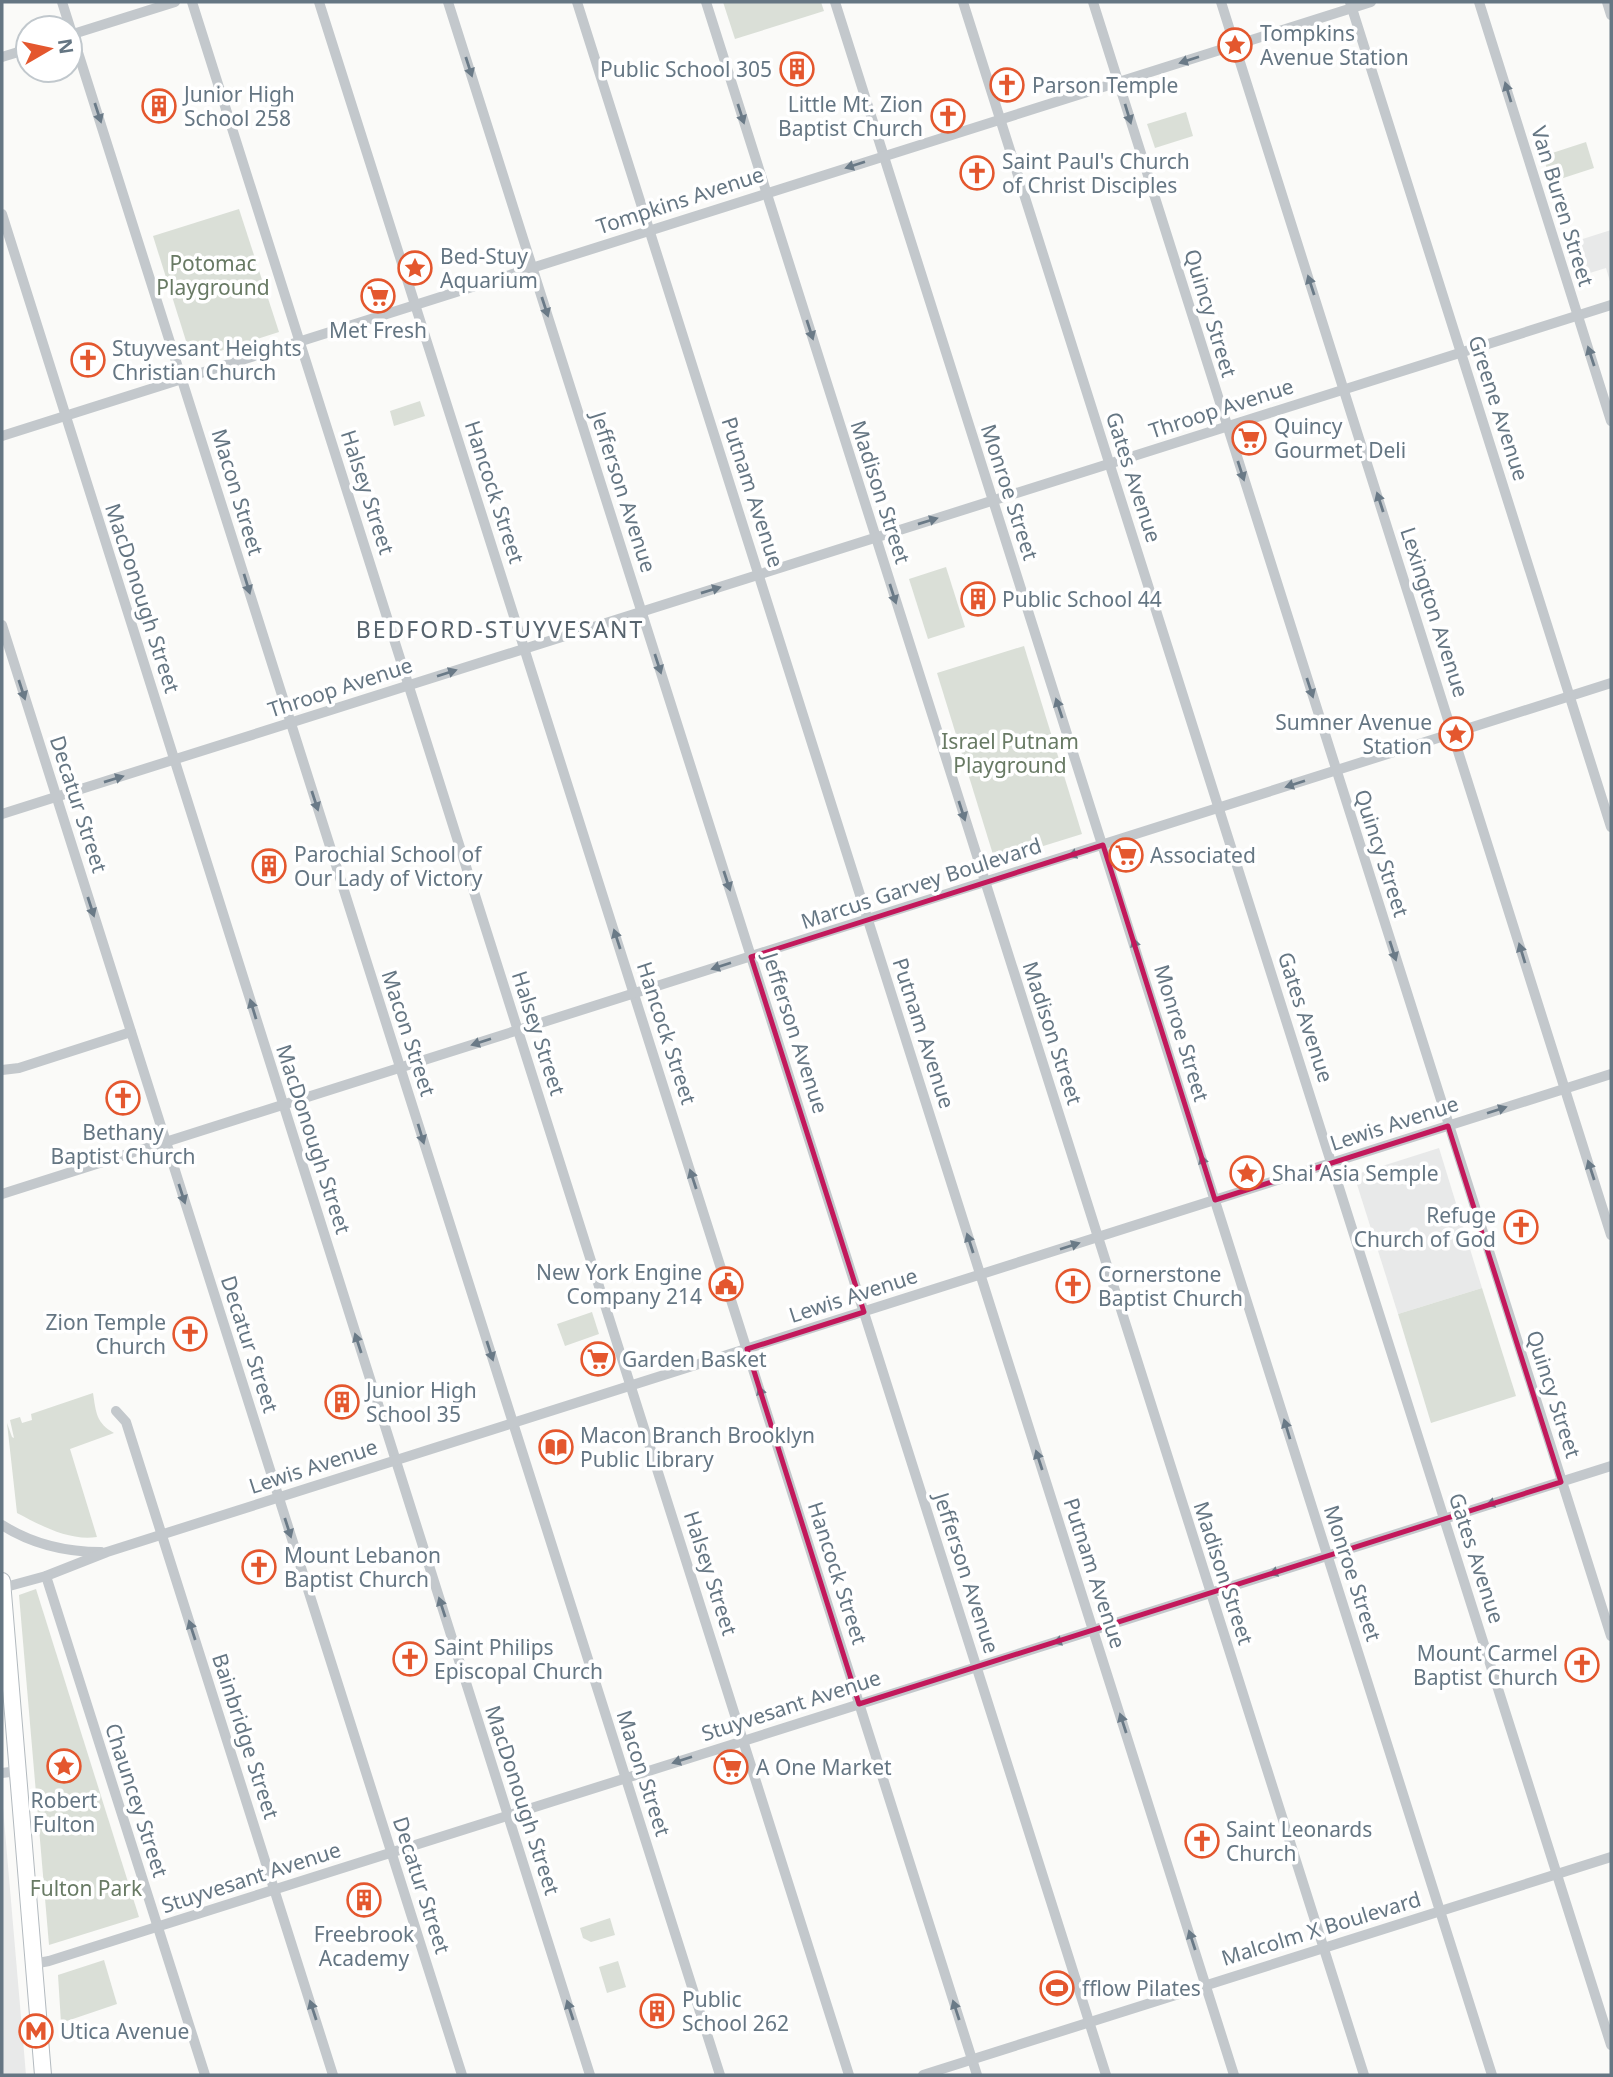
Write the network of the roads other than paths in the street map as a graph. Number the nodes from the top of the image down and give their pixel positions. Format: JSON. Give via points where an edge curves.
{"nodes":[{"id":1,"x":174,"y":2,"type":"edge"},
{"id":2,"x":192,"y":2,"type":"edge"},
{"id":3,"x":319,"y":2,"type":"edge"},
{"id":4,"x":448,"y":2,"type":"edge"},
{"id":5,"x":577,"y":2,"type":"edge"},
{"id":6,"x":706,"y":2,"type":"edge"},
{"id":7,"x":835,"y":2,"type":"edge"},
{"id":8,"x":963,"y":2,"type":"edge"},
{"id":9,"x":1093,"y":2,"type":"edge"},
{"id":10,"x":1221,"y":2,"type":"edge"},
{"id":11,"x":1371,"y":2,"type":"edge"},
{"id":12,"x":1479,"y":2,"type":"edge"},
{"id":13,"x":1607,"y":2,"type":"edge"},
{"id":14,"x":1351,"y":5,"type":"edge"},
{"id":15,"x":1611,"y":15,"type":"edge"},
{"id":16,"x":84,"y":31,"type":"edge"},
{"id":17,"x":1235,"y":45,"type":"junction"},
{"id":18,"x":84,"y":75,"type":"edge"},
{"id":19,"x":1118,"y":83,"type":"junction"},
{"id":20,"x":1000,"y":119,"type":"junction"},
{"id":21,"x":884,"y":156,"type":"junction"},
{"id":22,"x":767,"y":193,"type":"junction"},
{"id":23,"x":2,"y":214,"type":"edge"},
{"id":24,"x":649,"y":230,"type":"junction"},
{"id":25,"x":533,"y":268,"type":"junction"},
{"id":26,"x":415,"y":305,"type":"junction"},
{"id":27,"x":1611,"y":305,"type":"edge"},
{"id":28,"x":1578,"y":316,"type":"junction"},
{"id":29,"x":299,"y":341,"type":"junction"},
{"id":30,"x":1461,"y":352,"type":"junction"},
{"id":31,"x":182,"y":379,"type":"junction"},
{"id":32,"x":1344,"y":390,"type":"junction"},
{"id":33,"x":65,"y":417,"type":"junction"},
{"id":34,"x":1611,"y":421,"type":"edge"},
{"id":35,"x":1227,"y":427,"type":"junction"},
{"id":36,"x":2,"y":436,"type":"edge"},
{"id":37,"x":1110,"y":464,"type":"junction"},
{"id":38,"x":993,"y":501,"type":"junction"},
{"id":39,"x":876,"y":538,"type":"junction"},
{"id":40,"x":759,"y":575,"type":"junction"},
{"id":41,"x":642,"y":612,"type":"junction"},
{"id":42,"x":2,"y":625,"type":"edge"},
{"id":43,"x":525,"y":649,"type":"junction"},
{"id":44,"x":1611,"y":683,"type":"edge"},
{"id":45,"x":409,"y":685,"type":"junction"},
{"id":46,"x":1570,"y":696,"type":"junction"},
{"id":47,"x":290,"y":723,"type":"junction"},
{"id":48,"x":1453,"y":734,"type":"junction"},
{"id":49,"x":174,"y":760,"type":"junction"},
{"id":50,"x":1336,"y":771,"type":"junction"},
{"id":51,"x":56,"y":797,"type":"junction"},
{"id":52,"x":1219,"y":808,"type":"junction"},
{"id":53,"x":2,"y":814,"type":"edge"},
{"id":54,"x":1611,"y":827,"type":"edge"},
{"id":55,"x":1103,"y":845,"type":"junction"},
{"id":56,"x":985,"y":882,"type":"junction"},
{"id":57,"x":868,"y":920,"type":"junction"},
{"id":58,"x":751,"y":957,"type":"junction"},
{"id":59,"x":634,"y":994,"type":"junction"},
{"id":60,"x":518,"y":1030,"type":"junction"},
{"id":61,"x":131,"y":1032,"type":"junction"},
{"id":62,"x":401,"y":1068,"type":"junction"},
{"id":63,"x":2,"y":1070,"type":"edge"},
{"id":64,"x":1611,"y":1074,"type":"edge"},
{"id":65,"x":1565,"y":1089,"type":"junction"},
{"id":66,"x":283,"y":1106,"type":"junction"},
{"id":67,"x":1448,"y":1126,"type":"junction"},
{"id":68,"x":166,"y":1141,"type":"junction"},
{"id":69,"x":1332,"y":1163,"type":"junction"},
{"id":70,"x":2,"y":1194,"type":"edge"},
{"id":71,"x":1214,"y":1200,"type":"junction"},
{"id":72,"x":1611,"y":1235,"type":"edge"},
{"id":73,"x":1098,"y":1237,"type":"junction"},
{"id":74,"x":981,"y":1275,"type":"junction"},
{"id":75,"x":864,"y":1311,"type":"junction"},
{"id":76,"x":747,"y":1349,"type":"junction"},
{"id":77,"x":631,"y":1385,"type":"junction"},
{"id":78,"x":116,"y":1410,"type":"dead end"},
{"id":79,"x":513,"y":1423,"type":"junction"},
{"id":80,"x":396,"y":1460,"type":"junction"},
{"id":81,"x":1611,"y":1466,"type":"edge"},
{"id":82,"x":1561,"y":1482,"type":"junction"},
{"id":83,"x":279,"y":1497,"type":"junction"},
{"id":84,"x":1445,"y":1519,"type":"junction"},
{"id":85,"x":2,"y":1525,"type":"edge"},
{"id":86,"x":162,"y":1535,"type":"junction"},
{"id":87,"x":107,"y":1552,"type":"junction"},
{"id":88,"x":1327,"y":1556,"type":"junction"},
{"id":89,"x":46,"y":1576,"type":"junction"},
{"id":90,"x":2,"y":1581,"type":"edge"},
{"id":91,"x":2,"y":1588,"type":"edge"},
{"id":92,"x":1210,"y":1593,"type":"junction"},
{"id":93,"x":1093,"y":1631,"type":"junction"},
{"id":94,"x":1611,"y":1636,"type":"edge"},
{"id":95,"x":976,"y":1667,"type":"junction"},
{"id":96,"x":859,"y":1704,"type":"junction"},
{"id":97,"x":744,"y":1741,"type":"junction"},
{"id":98,"x":10,"y":1772,"type":"edge"},
{"id":99,"x":625,"y":1778,"type":"junction"},
{"id":100,"x":508,"y":1816,"type":"junction"},
{"id":101,"x":391,"y":1853,"type":"junction"},
{"id":102,"x":1611,"y":1857,"type":"edge"},
{"id":103,"x":1557,"y":1874,"type":"junction"},
{"id":104,"x":274,"y":1890,"type":"junction"},
{"id":105,"x":1440,"y":1912,"type":"junction"},
{"id":106,"x":158,"y":1927,"type":"junction"},
{"id":107,"x":1323,"y":1949,"type":"junction"},
{"id":108,"x":33,"y":1964,"type":"junction"},
{"id":109,"x":1206,"y":1985,"type":"junction"},
{"id":110,"x":1089,"y":2023,"type":"junction"},
{"id":111,"x":1611,"y":2045,"type":"edge"},
{"id":112,"x":972,"y":2060,"type":"junction"},
{"id":113,"x":43,"y":2075,"type":"edge"},
{"id":114,"x":205,"y":2075,"type":"edge"},
{"id":115,"x":333,"y":2075,"type":"edge"},
{"id":116,"x":462,"y":2075,"type":"edge"},
{"id":117,"x":590,"y":2075,"type":"edge"},
{"id":118,"x":720,"y":2075,"type":"edge"},
{"id":119,"x":849,"y":2075,"type":"edge"},
{"id":120,"x":923,"y":2075,"type":"edge"},
{"id":121,"x":977,"y":2075,"type":"edge"},
{"id":122,"x":1106,"y":2075,"type":"edge"},
{"id":123,"x":1234,"y":2075,"type":"edge"},
{"id":124,"x":1364,"y":2075,"type":"edge"},
{"id":125,"x":1492,"y":2075,"type":"edge"}],
"edges":[{"from":1,"to":16,"type":"street"},
{"from":2,"to":29,"type":"street","name":"Halsey Street"},
{"from":3,"to":26,"type":"street","name":"Hancock Street"},
{"from":4,"to":25,"type":"street","name":"Jefferson Avenue","one_way":true},
{"from":5,"to":24,"type":"street","name":"Putnam Avenue"},
{"from":6,"to":22,"type":"street","name":"Madison Street","one_way":true},
{"from":7,"to":21,"type":"street","name":"Monroe Street"},
{"from":8,"to":20,"type":"street","name":"Gates Avenue"},
{"from":9,"to":19,"type":"street","name":"Quincy Street"},
{"from":10,"to":17,"type":"street","name":"Lexington Avenue"},
{"from":11,"to":14,"type":"street","name":"Tompkins Avenue"},
{"from":28,"to":12,"type":"street","name":"Van Buren Street","one_way":true},
{"from":13,"to":15,"type":"street"},
{"from":14,"to":17,"type":"street","name":"Tompkins Avenue"},
{"from":14,"to":30,"type":"street","name":"Greene Avenue"},
{"from":17,"to":19,"type":"street","name":"Tompkins Avenue","one_way":true},
{"from":32,"to":17,"type":"street","name":"Lexington Avenue","one_way":true},
{"from":18,"to":31,"type":"street","name":"Macon Street","one_way":true},
{"from":19,"to":20,"type":"street","name":"Tompkins Avenue"},
{"from":19,"to":35,"type":"street","name":"Quincy Street","one_way":true},
{"from":20,"to":21,"type":"street","name":"Tompkins Avenue"},
{"from":20,"to":37,"type":"street","name":"Gates Avenue"},
{"from":21,"to":22,"type":"street","name":"Tompkins Avenue","one_way":true},
{"from":21,"to":38,"type":"street","name":"Monroe Street"},
{"from":22,"to":24,"type":"street","name":"Tompkins Avenue"},
{"from":22,"to":39,"type":"street","name":"Madison Street","one_way":true},
{"from":23,"to":33,"type":"street","name":"MacDonough Street"},
{"from":24,"to":25,"type":"street","name":"Tompkins Avenue"},
{"from":24,"to":40,"type":"street","name":"Putnam Avenue"},
{"from":25,"to":26,"type":"street","name":"Tompkins Avenue"},
{"from":25,"to":41,"type":"street","name":"Jefferson Avenue","one_way":true},
{"from":26,"to":29,"type":"street","name":"Tompkins Avenue"},
{"from":26,"to":43,"type":"street","name":"Hancock Street"},
{"from":27,"to":28,"type":"street","name":"Throop Avenue"},
{"from":28,"to":30,"type":"street","name":"Throop Avenue"},
{"from":34,"to":28,"type":"street","name":"Van Buren Street","one_way":true},
{"from":29,"to":31,"type":"street","name":"Tompkins Avenue"},
{"from":29,"to":45,"type":"street","name":"Halsey Street"},
{"from":30,"to":32,"type":"street","name":"Throop Avenue"},
{"from":30,"to":46,"type":"street","name":"Greene Avenue"},
{"from":31,"to":33,"type":"street","name":"Tompkins Avenue"},
{"from":31,"to":47,"type":"street","name":"Macon Street","one_way":true},
{"from":32,"to":35,"type":"street","name":"Throop Avenue"},
{"from":48,"to":32,"type":"street","name":"Lexington Avenue","one_way":true},
{"from":33,"to":36,"type":"street","name":"Tompkins Avenue"},
{"from":33,"to":49,"type":"street","name":"MacDonough Street"},
{"from":35,"to":37,"type":"street","name":"Throop Avenue"},
{"from":35,"to":50,"type":"street","name":"Quincy Street","one_way":true},
{"from":37,"to":38,"type":"street","name":"Throop Avenue"},
{"from":37,"to":52,"type":"street","name":"Gates Avenue"},
{"from":39,"to":38,"type":"street","name":"Throop Avenue","one_way":true},
{"from":55,"to":38,"type":"street","name":"Monroe Street","one_way":true},
{"from":39,"to":40,"type":"street","name":"Throop Avenue"},
{"from":39,"to":56,"type":"street","name":"Madison Street","one_way":true},
{"from":41,"to":40,"type":"street","name":"Throop Avenue","one_way":true},
{"from":40,"to":57,"type":"street","name":"Putnam Avenue"},
{"from":41,"to":43,"type":"street","name":"Throop Avenue"},
{"from":41,"to":58,"type":"street","name":"Jefferson Avenue","one_way":true},
{"from":42,"to":51,"type":"street","name":"Decatur Street","one_way":true},
{"from":45,"to":43,"type":"street","name":"Throop Avenue","one_way":true},
{"from":59,"to":43,"type":"street","name":"Hancock Street","one_way":true},
{"from":44,"to":46,"type":"street","name":"Marcus Garvey Boulevard"},
{"from":45,"to":47,"type":"street","name":"Throop Avenue"},
{"from":45,"to":60,"type":"street","name":"Halsey Street"},
{"from":46,"to":48,"type":"street","name":"Marcus Garvey Boulevard"},
{"from":46,"to":54,"type":"street","name":"Greene Avenue"},
{"from":47,"to":49,"type":"street","name":"Throop Avenue"},
{"from":47,"to":62,"type":"street","name":"Macon Street","one_way":true},
{"from":48,"to":50,"type":"street","name":"Marcus Garvey Boulevard"},
{"from":65,"to":48,"type":"street","name":"Lexington Avenue","one_way":true},
{"from":51,"to":49,"type":"street","name":"Throop Avenue","one_way":true},
{"from":66,"to":49,"type":"street","name":"MacDonough Street","one_way":true},
{"from":50,"to":52,"type":"street","name":"Marcus Garvey Boulevard","one_way":true},
{"from":50,"to":67,"type":"street","name":"Quincy Street","one_way":true},
{"from":51,"to":53,"type":"street","name":"Throop Avenue"},
{"from":51,"to":61,"type":"street","name":"Decatur Street","one_way":true},
{"from":52,"to":55,"type":"street","name":"Marcus Garvey Boulevard"},
{"from":52,"to":69,"type":"street","name":"Gates Avenue"},
{"from":55,"to":56,"type":"street","name":"Marcus Garvey Boulevard","one_way":true},
{"from":71,"to":55,"type":"street","name":"Monroe Street","one_way":true},
{"from":56,"to":57,"type":"street","name":"Marcus Garvey Boulevard"},
{"from":56,"to":73,"type":"street","name":"Madison Street"},
{"from":57,"to":58,"type":"street","name":"Marcus Garvey Boulevard"},
{"from":74,"to":57,"type":"street","name":"Putnam Avenue","one_way":true},
{"from":58,"to":59,"type":"street","name":"Marcus Garvey Boulevard","one_way":true},
{"from":58,"to":75,"type":"street","name":"Jefferson Avenue"},
{"from":59,"to":60,"type":"street","name":"Marcus Garvey Boulevard"},
{"from":76,"to":59,"type":"street","name":"Hancock Street","one_way":true},
{"from":60,"to":62,"type":"street","name":"Marcus Garvey Boulevard","one_way":true},
{"from":60,"to":77,"type":"street","name":"Halsey Street"},
{"from":61,"to":63,"type":"street"},
{"from":61,"to":68,"type":"street","name":"Decatur Street"},
{"from":62,"to":66,"type":"street","name":"Marcus Garvey Boulevard"},
{"from":62,"to":79,"type":"street","name":"Macon Street","one_way":true},
{"from":64,"to":65,"type":"street","name":"Lewis Avenue"},
{"from":67,"to":65,"type":"street","name":"Lewis Avenue","one_way":true},
{"from":72,"to":65,"type":"street","name":"Lexington Avenue","one_way":true},
{"from":66,"to":68,"type":"street","name":"Marcus Garvey Boulevard"},
{"from":80,"to":66,"type":"street","name":"MacDonough Street","one_way":true},
{"from":67,"to":69,"type":"street","name":"Lewis Avenue"},
{"from":67,"to":82,"type":"street","name":"Quincy Street"},
{"from":68,"to":70,"type":"street","name":"Marcus Garvey Boulevard"},
{"from":68,"to":83,"type":"street","name":"Decatur Street","one_way":true},
{"from":69,"to":71,"type":"street","name":"Lewis Avenue"},
{"from":69,"to":84,"type":"street","name":"Gates Avenue"},
{"from":71,"to":73,"type":"street","name":"Lewis Avenue"},
{"from":88,"to":71,"type":"street","name":"Monroe Street","one_way":true},
{"from":74,"to":73,"type":"street","name":"Lewis Avenue","one_way":true},
{"from":73,"to":92,"type":"street","name":"Madison Street"},
{"from":74,"to":75,"type":"street","name":"Lewis Avenue"},
{"from":93,"to":74,"type":"street","name":"Putnam Avenue","one_way":true},
{"from":75,"to":76,"type":"street","name":"Lewis Avenue"},
{"from":75,"to":95,"type":"street","name":"Jefferson Avenue"},
{"from":76,"to":77,"type":"street","name":"Lewis Avenue"},
{"from":96,"to":76,"type":"street","name":"Hancock Street","one_way":true},
{"from":77,"to":79,"type":"street","name":"Lewis Avenue"},
{"from":77,"to":97,"type":"street","name":"Halsey Street"},
{"from":78,"to":86,"type":"street","name":"Bainbridge Street","via":[[125,1423]]},
{"from":79,"to":80,"type":"street","name":"Lewis Avenue"},
{"from":79,"to":99,"type":"street","name":"Macon Street"},
{"from":80,"to":83,"type":"street","name":"Lewis Avenue"},
{"from":100,"to":80,"type":"street","name":"MacDonough Street","one_way":true},
{"from":81,"to":82,"type":"street","name":"Stuyvesant Avenue"},
{"from":82,"to":84,"type":"street","name":"Stuyvesant Avenue","one_way":true},
{"from":82,"to":94,"type":"street","name":"Quincy Street"},
{"from":83,"to":86,"type":"street","name":"Lewis Avenue"},
{"from":83,"to":101,"type":"street","name":"Decatur Street","one_way":true},
{"from":84,"to":88,"type":"street","name":"Stuyvesant Avenue"},
{"from":84,"to":103,"type":"street","name":"Gates Avenue"},
{"from":85,"to":87,"type":"street","name":"Lewis Avenue","via":[[48,1546]]},
{"from":86,"to":87,"type":"street","name":"Lewis Avenue"},
{"from":104,"to":86,"type":"street","name":"Bainbridge Street","one_way":true},
{"from":87,"to":89,"type":"street","name":"Lewis Avenue"},
{"from":88,"to":92,"type":"street","name":"Stuyvesant Avenue","one_way":true},
{"from":88,"to":105,"type":"street","name":"Monroe Street"},
{"from":89,"to":91,"type":"street","name":"Lewis Avenue"},
{"from":89,"to":106,"type":"street","name":"Chauncey Street"},
{"from":90,"to":91,"type":"main road"},
{"from":91,"to":98,"type":"main road"},
{"from":92,"to":93,"type":"street","name":"Stuyvesant Avenue"},
{"from":92,"to":107,"type":"street","name":"Madison Street"},
{"from":93,"to":95,"type":"street","name":"Stuyvesant Avenue","one_way":true},
{"from":109,"to":93,"type":"street","name":"Putnam Avenue","one_way":true},
{"from":95,"to":96,"type":"street","name":"Stuyvesant Avenue"},
{"from":95,"to":110,"type":"street","name":"Jefferson Avenue"},
{"from":96,"to":97,"type":"street","name":"Stuyvesant Avenue"},
{"from":112,"to":96,"type":"street","name":"Hancock Street","one_way":true},
{"from":97,"to":99,"type":"street","name":"Stuyvesant Avenue","one_way":true},
{"from":97,"to":119,"type":"street","name":"Halsey Street"},
{"from":98,"to":108,"type":"main road"},
{"from":99,"to":100,"type":"street","name":"Stuyvesant Avenue"},
{"from":99,"to":118,"type":"street","name":"Macon Street"},
{"from":100,"to":101,"type":"street","name":"Stuyvesant Avenue"},
{"from":117,"to":100,"type":"street","name":"MacDonough Street","one_way":true},
{"from":101,"to":104,"type":"street","name":"Stuyvesant Avenue"},
{"from":101,"to":116,"type":"street","name":"Decatur Street"},
{"from":102,"to":103,"type":"street","name":"Malcolm X Boulevard"},
{"from":103,"to":105,"type":"street","name":"Malcolm X Boulevard"},
{"from":103,"to":111,"type":"street","name":"Gates Avenue"},
{"from":104,"to":106,"type":"street","name":"Stuyvesant Avenue"},
{"from":115,"to":104,"type":"street","name":"Bainbridge Street","one_way":true},
{"from":105,"to":107,"type":"street","name":"Malcolm X Boulevard"},
{"from":105,"to":125,"type":"street","name":"Monroe Street"},
{"from":106,"to":108,"type":"street","name":"Stuyvesant Avenue"},
{"from":106,"to":114,"type":"street","name":"Chauncey Street"},
{"from":107,"to":109,"type":"street","name":"Malcolm X Boulevard"},
{"from":107,"to":124,"type":"street","name":"Madison Street"},
{"from":108,"to":113,"type":"main road"},
{"from":109,"to":110,"type":"street","name":"Malcolm X Boulevard"},
{"from":109,"to":123,"type":"street","name":"Putnam Avenue"},
{"from":110,"to":112,"type":"street","name":"Malcolm X Boulevard"},
{"from":110,"to":122,"type":"street","name":"Jefferson Avenue"},
{"from":112,"to":120,"type":"street","name":"Malcolm X Boulevard"},
{"from":112,"to":121,"type":"street","name":"Hancock Street"}]}
